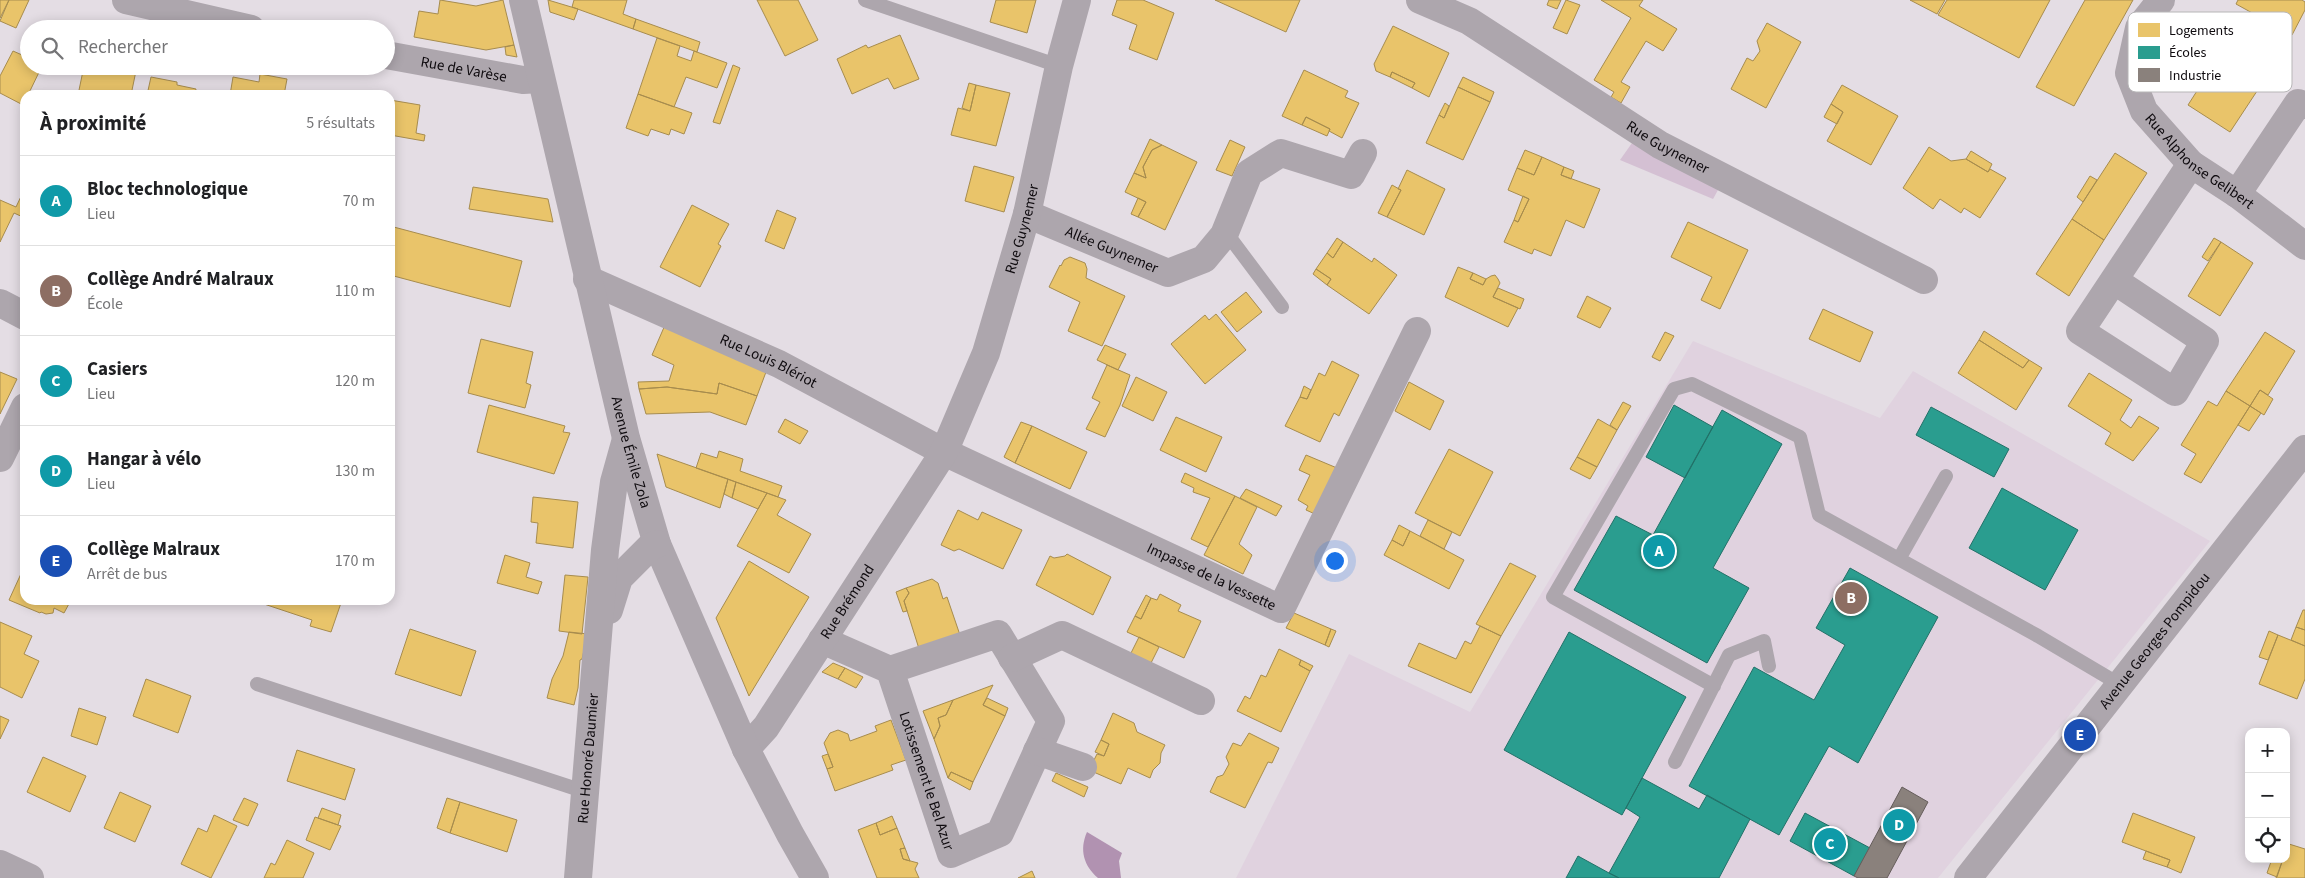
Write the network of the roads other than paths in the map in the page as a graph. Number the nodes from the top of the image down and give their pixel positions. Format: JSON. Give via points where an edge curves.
{"nodes":[{"id":1,"x":126,"y":0,"type":"edge"},
{"id":2,"x":523,"y":0,"type":"edge"},
{"id":3,"x":865,"y":0,"type":"edge"},
{"id":4,"x":1077,"y":0,"type":"edge"},
{"id":5,"x":1420,"y":0,"type":"edge"},
{"id":6,"x":2161,"y":0,"type":"edge"},
{"id":7,"x":2152,"y":12,"type":"edge"},
{"id":8,"x":212,"y":20,"type":"edge"},
{"id":9,"x":395,"y":57,"type":"edge"},
{"id":10,"x":1059,"y":66,"type":"junction"},
{"id":11,"x":540,"y":79,"type":"junction"},
{"id":12,"x":2136,"y":92,"type":"edge"},
{"id":13,"x":2305,"y":105,"type":"edge"},
{"id":14,"x":1363,"y":153,"type":"dead end"},
{"id":15,"x":2191,"y":164,"type":"junction"},
{"id":16,"x":2237,"y":194,"type":"junction"},
{"id":17,"x":1028,"y":214,"type":"junction"},
{"id":18,"x":1225,"y":231,"type":"junction"},
{"id":19,"x":2305,"y":246,"type":"edge"},
{"id":20,"x":587,"y":279,"type":"junction"},
{"id":21,"x":1924,"y":280,"type":"dead end"},
{"id":22,"x":2114,"y":281,"type":"dead end"},
{"id":23,"x":0,"y":303,"type":"edge"},
{"id":24,"x":1282,"y":307,"type":"dead end"},
{"id":25,"x":20,"y":313,"type":"edge"},
{"id":26,"x":1418,"y":331,"type":"dead end"},
{"id":27,"x":20,"y":417,"type":"edge"},
{"id":28,"x":626,"y":438,"type":"junction"},
{"id":29,"x":2305,"y":449,"type":"edge"},
{"id":30,"x":944,"y":452,"type":"junction"},
{"id":31,"x":0,"y":458,"type":"edge"},
{"id":32,"x":1946,"y":476,"type":"dead end"},
{"id":33,"x":654,"y":534,"type":"junction"},
{"id":34,"x":605,"y":550,"type":"junction"},
{"id":35,"x":1899,"y":559,"type":"junction"},
{"id":36,"x":599,"y":640,"type":"junction"},
{"id":37,"x":822,"y":640,"type":"junction"},
{"id":38,"x":1012,"y":658,"type":"junction"},
{"id":39,"x":1769,"y":666,"type":"dead end"},
{"id":40,"x":890,"y":670,"type":"junction"},
{"id":41,"x":257,"y":684,"type":"dead end"},
{"id":42,"x":2119,"y":684,"type":"junction"},
{"id":43,"x":1714,"y":686,"type":"junction"},
{"id":44,"x":1201,"y":702,"type":"dead end"},
{"id":45,"x":746,"y":748,"type":"junction"},
{"id":46,"x":1037,"y":751,"type":"junction"},
{"id":47,"x":1675,"y":762,"type":"dead end"},
{"id":48,"x":1083,"y":767,"type":"dead end"},
{"id":49,"x":586,"y":792,"type":"junction"},
{"id":50,"x":0,"y":864,"type":"edge"},
{"id":51,"x":30,"y":878,"type":"edge"},
{"id":52,"x":578,"y":878,"type":"edge"},
{"id":53,"x":816,"y":878,"type":"edge"},
{"id":54,"x":1968,"y":878,"type":"edge"}],
"edges":[{"from":1,"to":8,"type":"street"},
{"from":2,"to":11,"type":"street","name":"Avenue Émile Zola"},
{"from":3,"to":10,"type":"lane"},
{"from":4,"to":10,"type":"street","name":"Rue Guynemer"},
{"from":5,"to":21,"type":"street","name":"Rue Guynemer","via":[[1469,22],[1660,145]]},
{"from":6,"to":7,"type":"street","name":"Rue Alphonse Gelibert"},
{"from":9,"to":11,"type":"street","name":"Rue de Varèse","via":[[523,80]]},
{"from":10,"to":17,"type":"street","name":"Rue Guynemer"},
{"from":11,"to":20,"type":"street","name":"Avenue Émile Zola"},
{"from":12,"to":15,"type":"street","name":"Rue Alphonse Gelibert","via":[[2144,111]]},
{"from":13,"to":16,"type":"street","via":[[2298,103]]},
{"from":14,"to":18,"type":"street","name":"Allée Guynemer","via":[[1351,175],[1281,153],[1249,173]]},
{"from":15,"to":16,"type":"street","name":"Rue Alphonse Gelibert"},
{"from":15,"to":22,"type":"street"},
{"from":16,"to":19,"type":"street","name":"Rue Alphonse Gelibert"},
{"from":17,"to":18,"type":"street","name":"Allée Guynemer","via":[[1168,273],[1204,259]]},
{"from":17,"to":30,"type":"street","name":"Rue Guynemer","via":[[986,353]]},
{"from":18,"to":24,"type":"lane"},
{"from":20,"to":28,"type":"street","name":"Avenue Émile Zola"},
{"from":20,"to":30,"type":"street","name":"Rue Louis Blériot","via":[[778,364]]},
{"from":23,"to":25,"type":"street"},
{"from":26,"to":30,"type":"street","name":"Impasse de la Vessette","via":[[1280,609]]},
{"from":27,"to":31,"type":"street"},
{"from":28,"to":33,"type":"street","name":"Avenue Émile Zola"},
{"from":28,"to":34,"type":"street","name":"Rue Honoré Daumier","via":[[614,482]]},
{"from":29,"to":42,"type":"street","name":"Avenue Georges Pompidou"},
{"from":30,"to":37,"type":"street","name":"Rue Brémond"},
{"from":32,"to":35,"type":"lane"},
{"from":33,"to":34,"type":"street","via":[[633,528],[620,534]]},
{"from":33,"to":36,"type":"street","name":"Rue Honoré Daumier","via":[[650,547],[619,578]]},
{"from":33,"to":45,"type":"street","name":"Avenue Émile Zola"},
{"from":34,"to":36,"type":"street","name":"Rue Honoré Daumier"},
{"from":35,"to":42,"type":"lane"},
{"from":35,"to":43,"type":"lane","via":[[1819,515],[1800,437],[1692,384],[1674,389],[1554,597]]},
{"from":36,"to":49,"type":"street","name":"Rue Honoré Daumier"},
{"from":37,"to":40,"type":"street"},
{"from":37,"to":45,"type":"street","name":"Rue Brémond","via":[[766,727]]},
{"from":38,"to":40,"type":"street","name":"Lotissement le Bel Azur","via":[[998,634]]},
{"from":38,"to":44,"type":"street","via":[[1062,635]]},
{"from":38,"to":46,"type":"street","name":"Lotissement le Bel Azur","via":[[1051,721]]},
{"from":39,"to":43,"type":"lane","via":[[1764,641],[1729,655]]},
{"from":40,"to":46,"type":"street","name":"Lotissement le Bel Azur","via":[[952,854],[1000,833]]},
{"from":41,"to":49,"type":"lane"},
{"from":42,"to":54,"type":"street","name":"Avenue Georges Pompidou"},
{"from":43,"to":47,"type":"lane"},
{"from":45,"to":53,"type":"street","name":"Avenue Émile Zola"},
{"from":46,"to":48,"type":"street"},
{"from":49,"to":52,"type":"street","name":"Rue Honoré Daumier"},
{"from":50,"to":51,"type":"street"}]}
